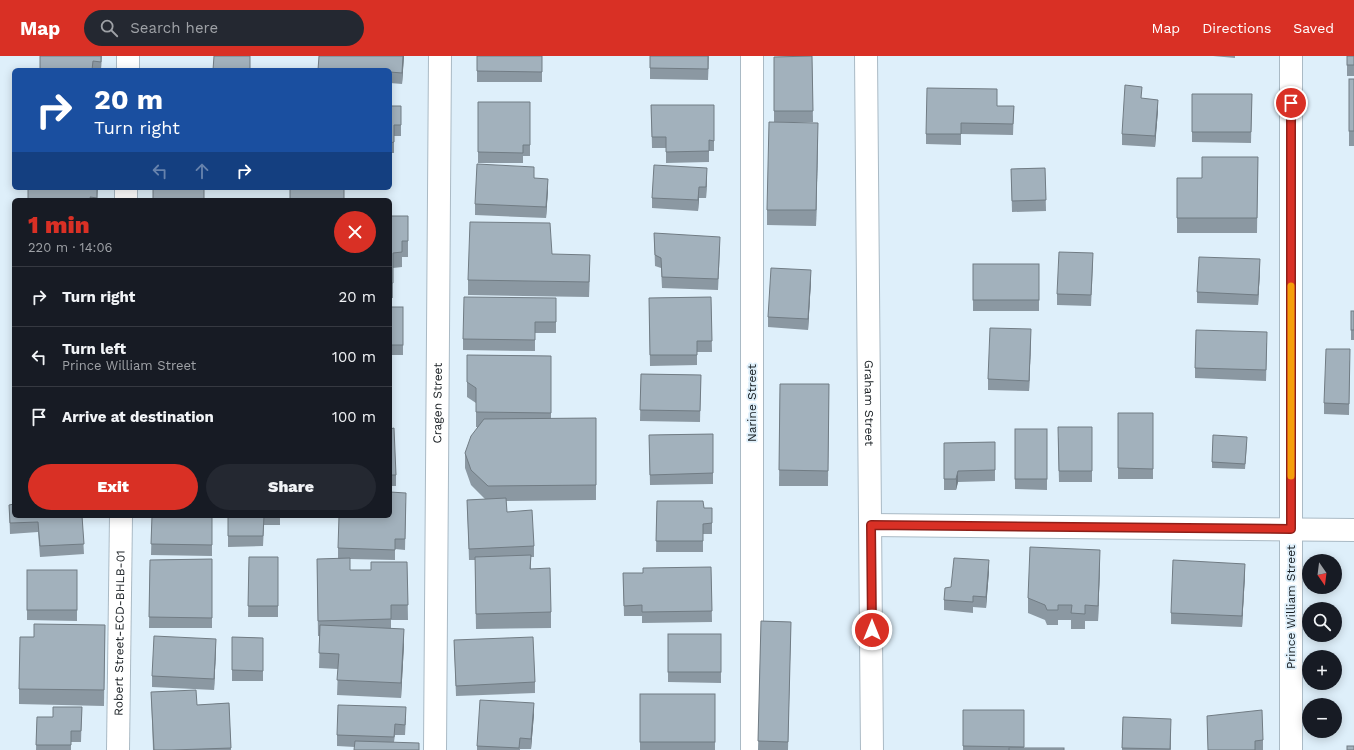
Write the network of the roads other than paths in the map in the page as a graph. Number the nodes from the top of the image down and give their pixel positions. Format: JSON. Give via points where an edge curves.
{"nodes":[{"id":1,"x":128,"y":56,"type":"edge"},
{"id":2,"x":440,"y":56,"type":"edge"},
{"id":3,"x":752,"y":56,"type":"edge"},
{"id":4,"x":866,"y":56,"type":"edge"},
{"id":5,"x":1291,"y":56,"type":"edge"},
{"id":6,"x":128,"y":68,"type":"edge"},
{"id":7,"x":121,"y":518,"type":"edge"},
{"id":8,"x":871,"y":525,"type":"junction"},
{"id":9,"x":1291,"y":529,"type":"junction"},
{"id":10,"x":1354,"y":530,"type":"edge"},
{"id":11,"x":118,"y":750,"type":"edge"},
{"id":12,"x":435,"y":750,"type":"edge"},
{"id":13,"x":752,"y":750,"type":"edge"},
{"id":14,"x":872,"y":750,"type":"edge"},
{"id":15,"x":1291,"y":750,"type":"edge"}],
"edges":[{"from":1,"to":6,"type":"street"},
{"from":2,"to":12,"type":"street","name":"Cragen Street"},
{"from":3,"to":13,"type":"street","name":"Narine Street"},
{"from":4,"to":8,"type":"street","name":"Graham Street"},
{"from":5,"to":9,"type":"street","name":"Prince William Street"},
{"from":7,"to":11,"type":"street","name":"Robert Street-ECD-BHLB-01"},
{"from":8,"to":9,"type":"street"},
{"from":8,"to":14,"type":"street","name":"Graham Street"},
{"from":9,"to":10,"type":"street"},
{"from":9,"to":15,"type":"street","name":"Prince William Street"}]}
